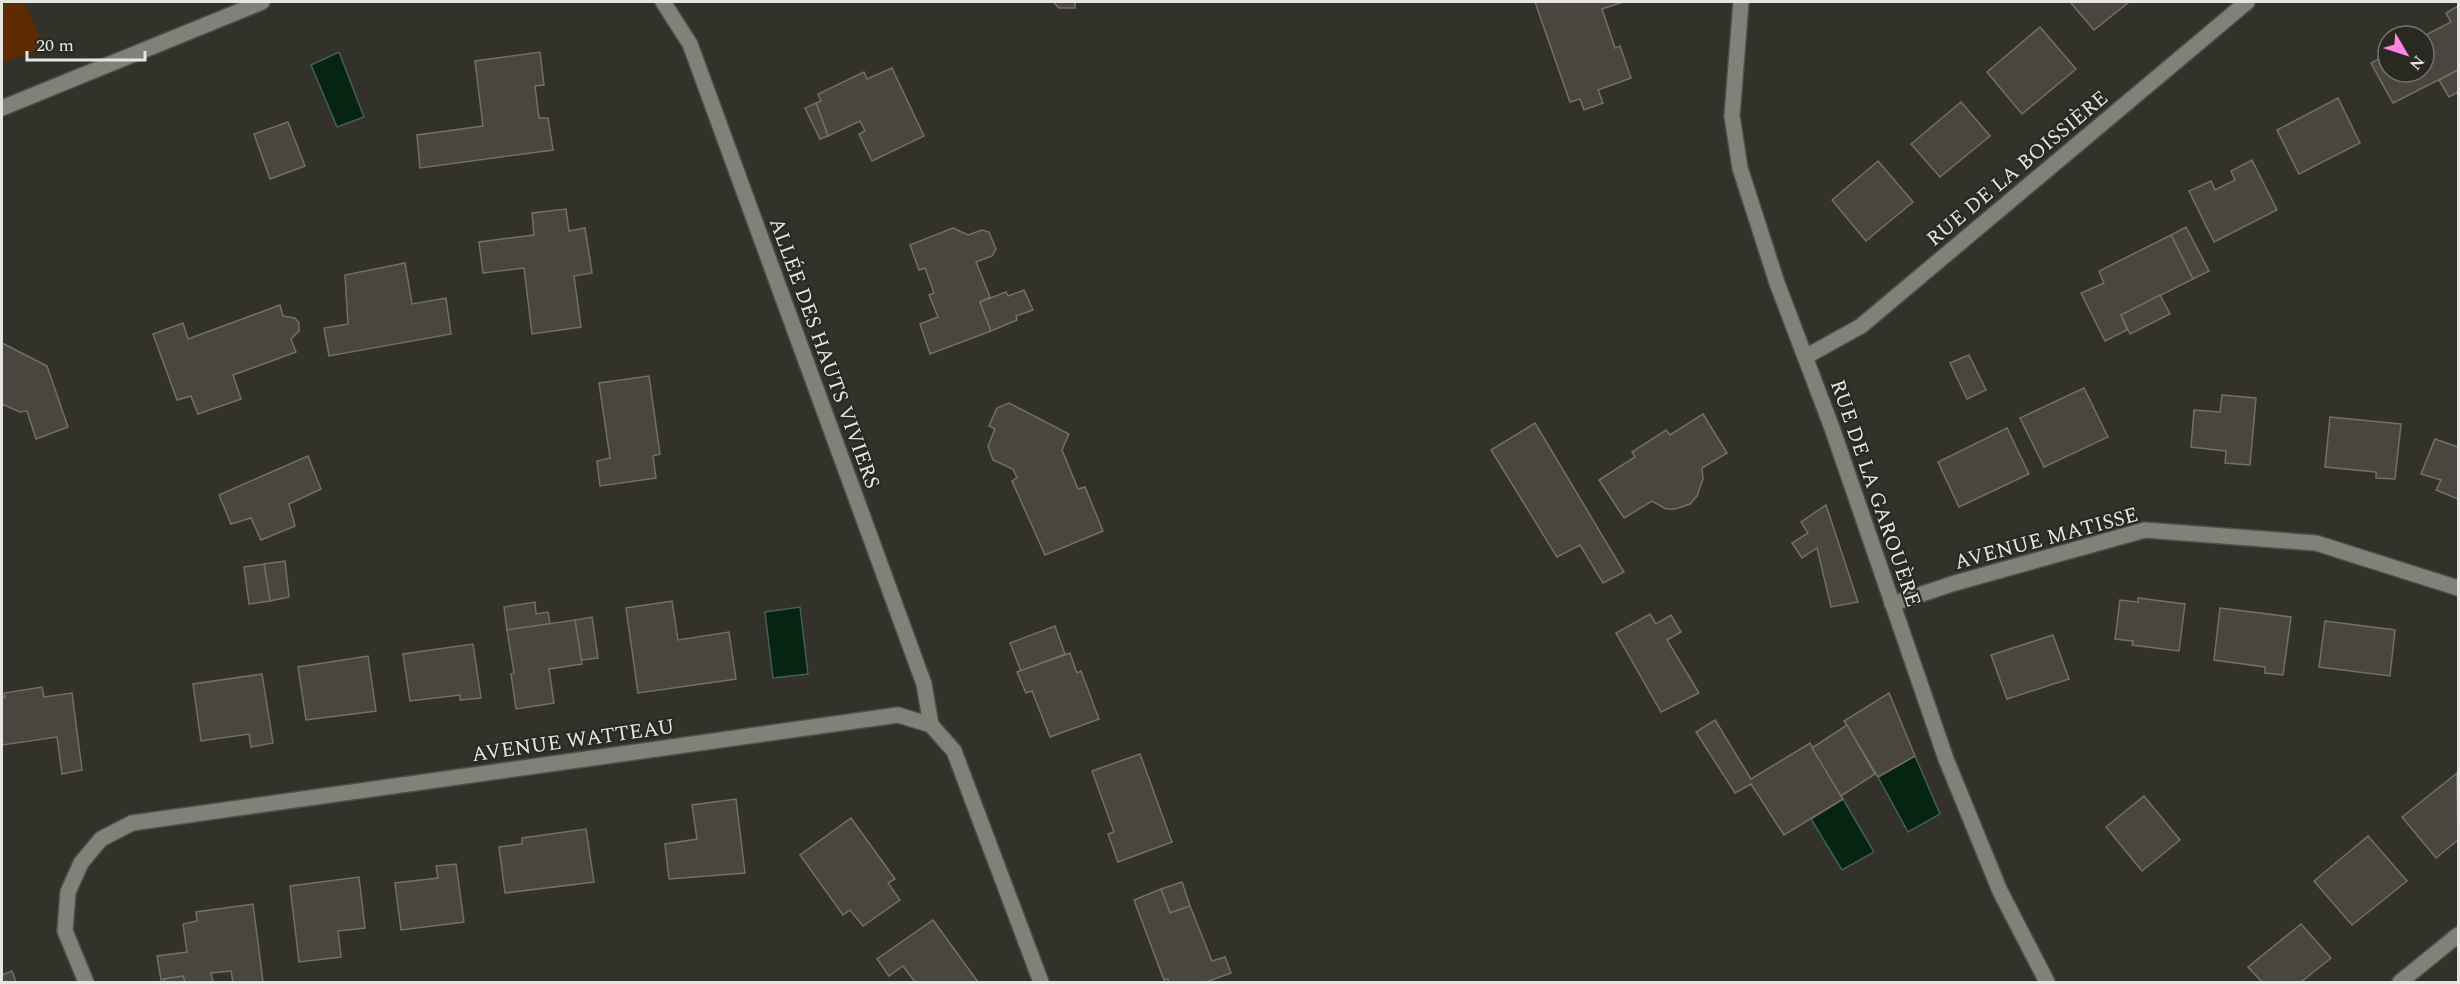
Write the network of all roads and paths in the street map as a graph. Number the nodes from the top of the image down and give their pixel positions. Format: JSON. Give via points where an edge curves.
{"nodes":[{"id":1,"x":262,"y":2,"type":"edge"},
{"id":2,"x":663,"y":2,"type":"edge"},
{"id":3,"x":1741,"y":2,"type":"edge"},
{"id":4,"x":2247,"y":2,"type":"edge"},
{"id":5,"x":2,"y":108,"type":"edge"},
{"id":6,"x":1807,"y":356,"type":"junction"},
{"id":7,"x":2458,"y":588,"type":"edge"},
{"id":8,"x":1892,"y":604,"type":"junction"},
{"id":9,"x":931,"y":725,"type":"junction"},
{"id":10,"x":2458,"y":935,"type":"edge"},
{"id":11,"x":86,"y":982,"type":"edge"},
{"id":12,"x":1041,"y":982,"type":"edge"},
{"id":13,"x":2048,"y":982,"type":"edge"},
{"id":14,"x":2400,"y":982,"type":"edge"}],
"edges":[{"from":1,"to":5,"type":"street"},
{"from":2,"to":9,"type":"street","name":"ALLÉE DES HAUTS VIVIERS","via":[[694,55],[924,684]]},
{"from":3,"to":6,"type":"street","name":"RUE DE LA GAROUÈRE","via":[[1732,116],[1740,168],[1777,283]]},
{"from":4,"to":6,"type":"street","name":"RUE DE LA BOISSIÈRE","via":[[1861,326]]},
{"from":6,"to":8,"type":"street","name":"RUE DE LA GAROUÈRE"},
{"from":7,"to":8,"type":"street","name":"AVENUE MATISSE","via":[[2316,543],[2145,530]]},
{"from":8,"to":13,"type":"street","name":"RUE DE LA GAROUÈRE","via":[[1955,781],[2000,891]]},
{"from":9,"to":11,"type":"street","name":"AVENUE WATTEAU","via":[[898,715],[132,823],[100,839],[81,863],[68,892],[65,931]]},
{"from":9,"to":12,"type":"street","via":[[954,751]]},
{"from":10,"to":14,"type":"street"}]}
